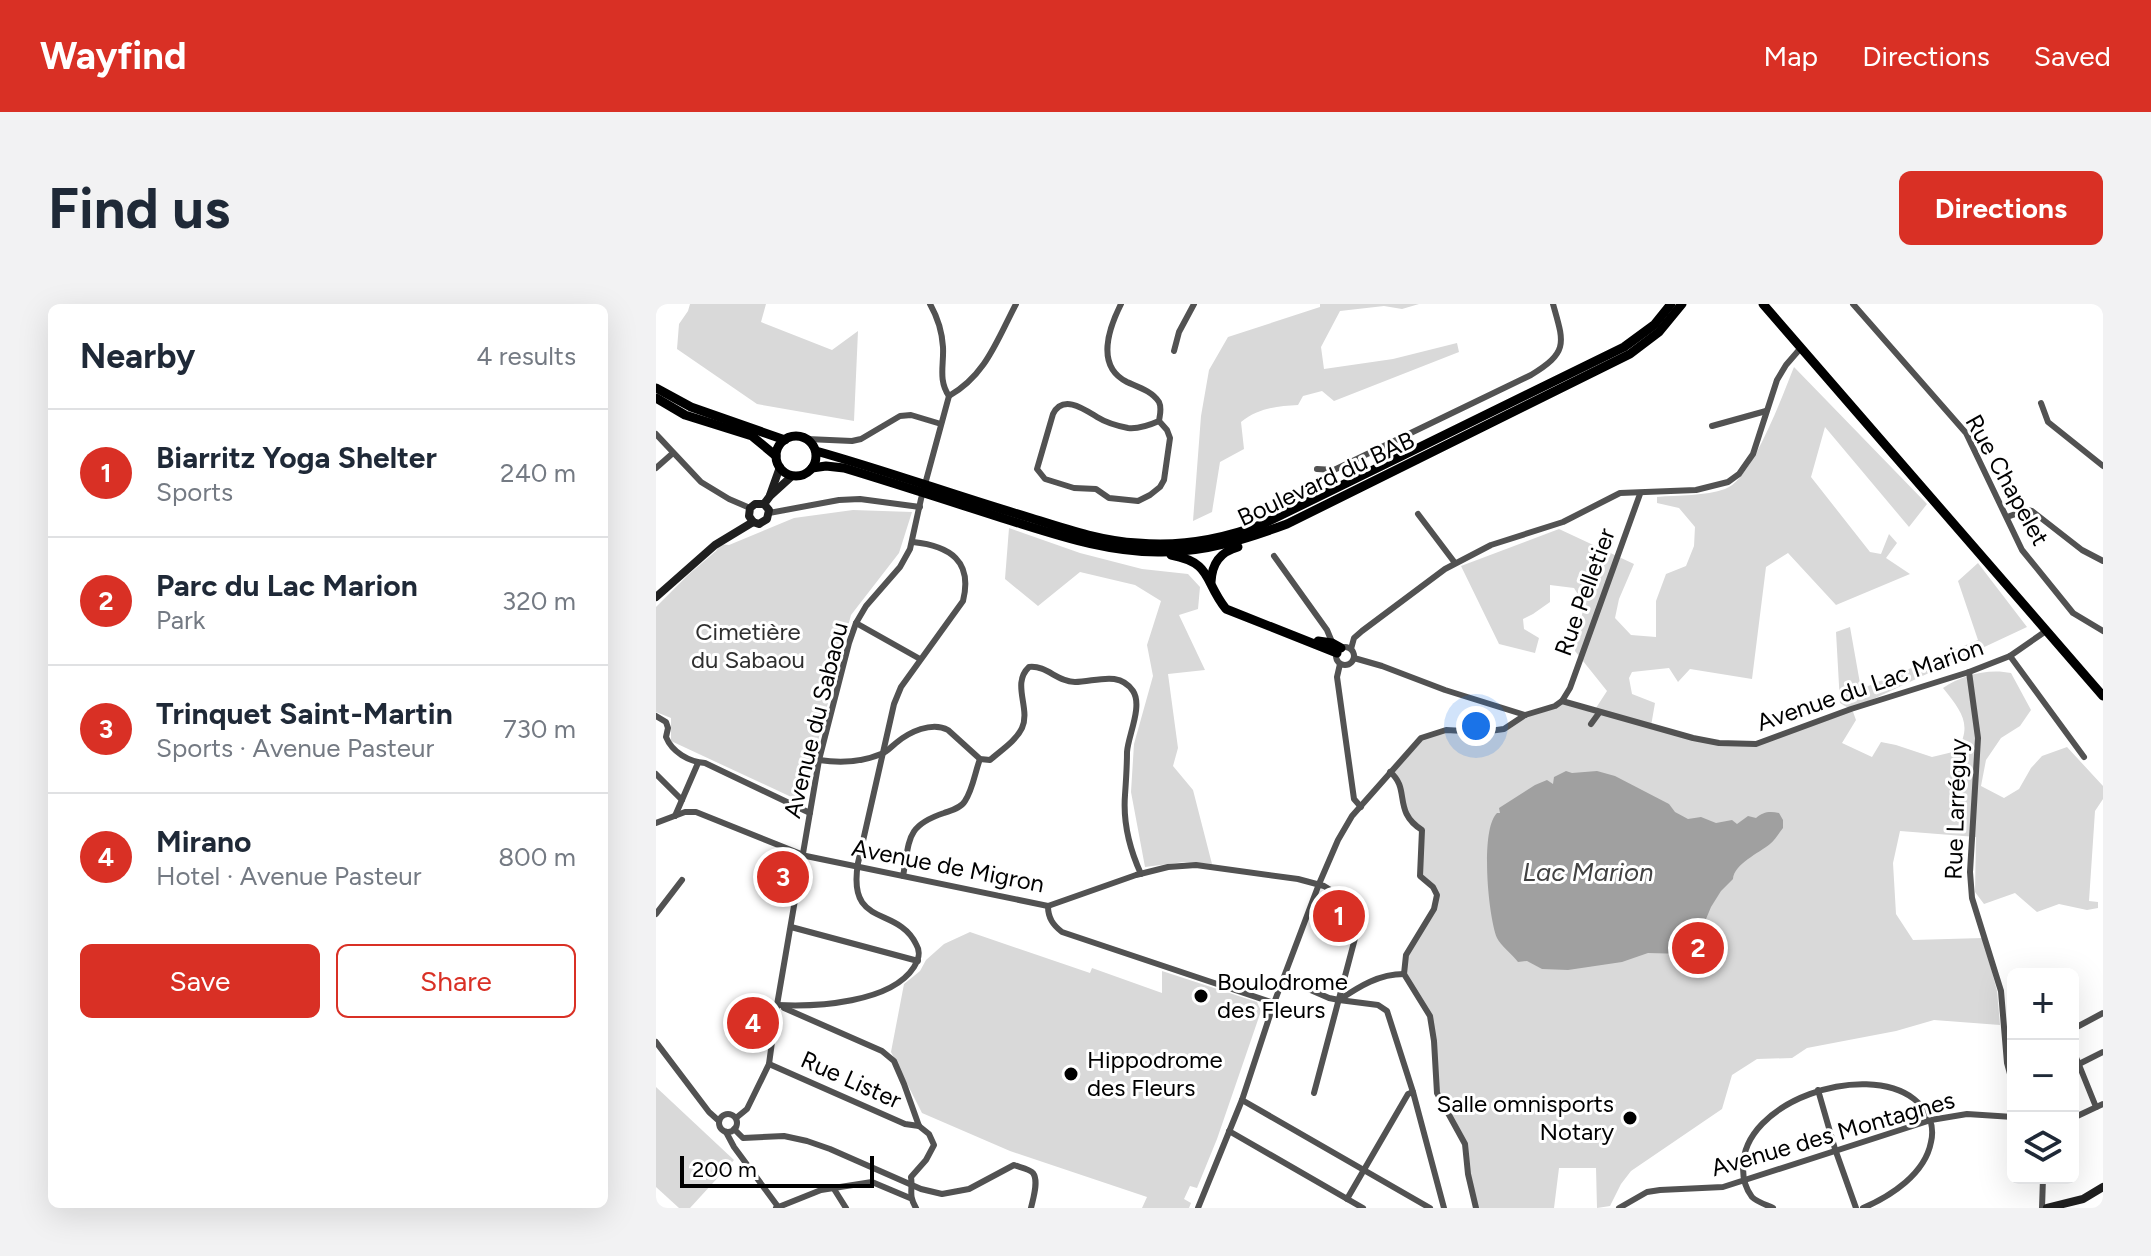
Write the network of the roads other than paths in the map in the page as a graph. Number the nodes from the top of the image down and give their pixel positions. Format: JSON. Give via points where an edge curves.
{"nodes":[{"id":1,"x":930,"y":304,"type":"edge"},
{"id":2,"x":1016,"y":304,"type":"edge"},
{"id":3,"x":1121,"y":304,"type":"edge"},
{"id":4,"x":1194,"y":304,"type":"edge"},
{"id":5,"x":1553,"y":304,"type":"edge"},
{"id":6,"x":1671,"y":304,"type":"edge"},
{"id":7,"x":1682,"y":304,"type":"edge"},
{"id":8,"x":1755,"y":304,"type":"edge"},
{"id":9,"x":1763,"y":304,"type":"edge"},
{"id":10,"x":1853,"y":304,"type":"edge"},
{"id":11,"x":1799,"y":350,"type":"junction"},
{"id":12,"x":1174,"y":351,"type":"dead end"},
{"id":13,"x":1818,"y":370,"type":"junction"},
{"id":14,"x":656,"y":388,"type":"edge"},
{"id":15,"x":949,"y":396,"type":"junction"},
{"id":16,"x":656,"y":398,"type":"edge"},
{"id":17,"x":2041,"y":403,"type":"dead end"},
{"id":18,"x":1766,"y":411,"type":"junction"},
{"id":19,"x":1159,"y":421,"type":"junction"},
{"id":20,"x":941,"y":424,"type":"junction"},
{"id":21,"x":1712,"y":426,"type":"dead end"},
{"id":22,"x":656,"y":434,"type":"edge"},
{"id":23,"x":807,"y":439,"type":"junction"},
{"id":24,"x":785,"y":440,"type":"junction"},
{"id":25,"x":816,"y":451,"type":"junction"},
{"id":26,"x":673,"y":453,"type":"junction"},
{"id":27,"x":778,"y":461,"type":"junction"},
{"id":28,"x":2103,"y":466,"type":"edge"},
{"id":29,"x":656,"y":468,"type":"edge"},
{"id":30,"x":812,"y":468,"type":"junction"},
{"id":31,"x":1317,"y":469,"type":"dead end"},
{"id":32,"x":792,"y":476,"type":"junction"},
{"id":33,"x":1640,"y":494,"type":"junction"},
{"id":34,"x":770,"y":496,"type":"junction"},
{"id":35,"x":921,"y":503,"type":"junction"},
{"id":36,"x":764,"y":504,"type":"junction"},
{"id":37,"x":750,"y":508,"type":"junction"},
{"id":38,"x":769,"y":513,"type":"junction"},
{"id":39,"x":1418,"y":514,"type":"dead end"},
{"id":40,"x":2007,"y":517,"type":"junction"},
{"id":41,"x":753,"y":522,"type":"junction"},
{"id":42,"x":1287,"y":524,"type":"junction"},
{"id":43,"x":913,"y":542,"type":"junction"},
{"id":44,"x":1164,"y":552,"type":"junction"},
{"id":45,"x":1274,"y":556,"type":"dead end"},
{"id":46,"x":2103,"y":561,"type":"edge"},
{"id":47,"x":1455,"y":563,"type":"junction"},
{"id":48,"x":1211,"y":585,"type":"junction"},
{"id":49,"x":656,"y":597,"type":"edge"},
{"id":50,"x":856,"y":623,"type":"junction"},
{"id":51,"x":1321,"y":623,"type":"junction"},
{"id":52,"x":2046,"y":631,"type":"junction"},
{"id":53,"x":2103,"y":631,"type":"edge"},
{"id":54,"x":1315,"y":643,"type":"junction"},
{"id":55,"x":1340,"y":648,"type":"junction"},
{"id":56,"x":2010,"y":656,"type":"junction"},
{"id":57,"x":1354,"y":658,"type":"junction"},
{"id":58,"x":920,"y":659,"type":"junction"},
{"id":59,"x":2074,"y":663,"type":"junction"},
{"id":60,"x":1340,"y":664,"type":"junction"},
{"id":61,"x":1969,"y":672,"type":"junction"},
{"id":62,"x":2103,"y":686,"type":"edge"},
{"id":63,"x":2103,"y":696,"type":"edge"},
{"id":64,"x":1562,"y":701,"type":"junction"},
{"id":65,"x":2103,"y":705,"type":"edge"},
{"id":66,"x":1599,"y":713,"type":"junction"},
{"id":67,"x":1525,"y":715,"type":"junction"},
{"id":68,"x":656,"y":716,"type":"edge"},
{"id":69,"x":1591,"y":724,"type":"dead end"},
{"id":70,"x":884,"y":753,"type":"junction"},
{"id":71,"x":2084,"y":757,"type":"dead end"},
{"id":72,"x":980,"y":759,"type":"junction"},
{"id":73,"x":819,"y":760,"type":"junction"},
{"id":74,"x":698,"y":763,"type":"junction"},
{"id":75,"x":1390,"y":772,"type":"junction"},
{"id":76,"x":656,"y":774,"type":"edge"},
{"id":77,"x":682,"y":800,"type":"junction"},
{"id":78,"x":1361,"y":807,"type":"junction"},
{"id":79,"x":810,"y":813,"type":"junction"},
{"id":80,"x":675,"y":816,"type":"junction"},
{"id":81,"x":656,"y":823,"type":"edge"},
{"id":82,"x":803,"y":855,"type":"junction"},
{"id":83,"x":858,"y":867,"type":"junction"},
{"id":84,"x":1141,"y":874,"type":"junction"},
{"id":85,"x":903,"y":876,"type":"junction"},
{"id":86,"x":682,"y":880,"type":"dead end"},
{"id":87,"x":1319,"y":884,"type":"junction"},
{"id":88,"x":1048,"y":906,"type":"junction"},
{"id":89,"x":656,"y":914,"type":"edge"},
{"id":90,"x":791,"y":927,"type":"junction"},
{"id":91,"x":918,"y":961,"type":"junction"},
{"id":92,"x":1404,"y":974,"type":"junction"},
{"id":93,"x":1283,"y":978,"type":"junction"},
{"id":94,"x":1339,"y":1000,"type":"junction"},
{"id":95,"x":1274,"y":1003,"type":"junction"},
{"id":96,"x":777,"y":1005,"type":"junction"},
{"id":97,"x":2103,"y":1013,"type":"edge"},
{"id":98,"x":2079,"y":1026,"type":"edge"},
{"id":99,"x":656,"y":1042,"type":"edge"},
{"id":100,"x":2103,"y":1052,"type":"edge"},
{"id":101,"x":2007,"y":1063,"type":"edge"},
{"id":102,"x":769,"y":1064,"type":"junction"},
{"id":103,"x":2079,"y":1064,"type":"joint"},
{"id":104,"x":1818,"y":1090,"type":"junction"},
{"id":105,"x":1413,"y":1092,"type":"junction"},
{"id":106,"x":1314,"y":1093,"type":"dead end"},
{"id":107,"x":1242,"y":1100,"type":"junction"},
{"id":108,"x":2100,"y":1105,"type":"edge"},
{"id":109,"x":2079,"y":1115,"type":"edge"},
{"id":110,"x":2007,"y":1117,"type":"edge"},
{"id":111,"x":736,"y":1118,"type":"junction"},
{"id":112,"x":1931,"y":1120,"type":"junction"},
{"id":113,"x":719,"y":1121,"type":"junction"},
{"id":114,"x":919,"y":1126,"type":"junction"},
{"id":115,"x":730,"y":1130,"type":"junction"},
{"id":116,"x":1229,"y":1131,"type":"junction"},
{"id":117,"x":743,"y":1138,"type":"junction"},
{"id":118,"x":734,"y":1147,"type":"junction"},
{"id":119,"x":1835,"y":1149,"type":"junction"},
{"id":120,"x":878,"y":1169,"type":"junction"},
{"id":121,"x":1364,"y":1170,"type":"junction"},
{"id":122,"x":1743,"y":1181,"type":"junction"},
{"id":123,"x":872,"y":1182,"type":"junction"},
{"id":124,"x":2043,"y":1184,"type":"edge"},
{"id":125,"x":912,"y":1185,"type":"junction"},
{"id":126,"x":2103,"y":1187,"type":"edge"},
{"id":127,"x":834,"y":1189,"type":"junction"},
{"id":128,"x":910,"y":1198,"type":"junction"},
{"id":129,"x":1347,"y":1199,"type":"junction"},
{"id":130,"x":777,"y":1208,"type":"edge"},
{"id":131,"x":846,"y":1208,"type":"edge"},
{"id":132,"x":916,"y":1208,"type":"edge"},
{"id":133,"x":1031,"y":1208,"type":"edge"},
{"id":134,"x":1198,"y":1208,"type":"edge"},
{"id":135,"x":1363,"y":1208,"type":"edge"},
{"id":136,"x":1430,"y":1208,"type":"edge"},
{"id":137,"x":1444,"y":1208,"type":"edge"},
{"id":138,"x":1476,"y":1208,"type":"edge"},
{"id":139,"x":1619,"y":1208,"type":"edge"},
{"id":140,"x":1773,"y":1208,"type":"edge"},
{"id":141,"x":1856,"y":1208,"type":"edge"},
{"id":142,"x":1863,"y":1208,"type":"edge"},
{"id":143,"x":2045,"y":1208,"type":"edge"}],
"edges":[{"from":1,"to":15,"type":"street","via":[[940,327],[941,380]]},
{"from":2,"to":15,"type":"street","via":[[980,371]]},
{"from":3,"to":19,"type":"street","via":[[1109,330],[1108,360],[1119,377],[1154,396]]},
{"from":4,"to":12,"type":"street"},
{"from":5,"to":31,"type":"street","via":[[1562,337],[1549,364],[1334,470]]},
{"from":6,"to":25,"type":"main road","name":"Boulevard du BAB","via":[[1654,325],[1624,347],[1263,524],[1217,538],[1163,544],[1092,536]]},
{"from":7,"to":42,"type":"main road","name":"Boulevard du BAB","via":[[1659,332],[1630,354]]},
{"from":8,"to":11,"type":"main road"},
{"from":9,"to":13,"type":"main road"},
{"from":10,"to":40,"type":"street","name":"Rue Chapelet","via":[[1966,433]]},
{"from":11,"to":13,"type":"main road"},
{"from":11,"to":18,"type":"street","via":[[1781,372]]},
{"from":13,"to":52,"type":"main road"},
{"from":14,"to":24,"type":"main road","via":[[691,407]]},
{"from":15,"to":20,"type":"street","name":"Avenue du Sabaou"},
{"from":16,"to":27,"type":"main road","via":[[685,415],[752,436]]},
{"from":17,"to":28,"type":"street","via":[[2048,422]]},
{"from":18,"to":21,"type":"street"},
{"from":18,"to":33,"type":"street","via":[[1748,463],[1728,482]]},
{"from":19,"to":19,"type":"street","via":[[1125,427],[1062,404],[1053,414],[1037,469],[1045,479],[1138,501],[1164,480],[1170,438]]},
{"from":20,"to":23,"type":"street","via":[[900,416],[852,441]]},
{"from":20,"to":35,"type":"street","name":"Avenue du Sabaou"},
{"from":22,"to":26,"type":"street"},
{"from":23,"to":24,"type":"main road"},
{"from":23,"to":25,"type":"main road"},
{"from":24,"to":27,"type":"main road"},
{"from":25,"to":30,"type":"main road"},
{"from":26,"to":29,"type":"street"},
{"from":26,"to":37,"type":"street","via":[[701,482]]},
{"from":27,"to":32,"type":"main road"},
{"from":27,"to":34,"type":"main road"},
{"from":30,"to":32,"type":"main road"},
{"from":30,"to":44,"type":"main road","name":"Boulevard du BAB","via":[[844,468],[1093,545]]},
{"from":32,"to":34,"type":"main road"},
{"from":33,"to":47,"type":"street","via":[[1620,493],[1563,522],[1506,539]]},
{"from":33,"to":64,"type":"street","name":"Rue Pelletier"},
{"from":34,"to":36,"type":"main road"},
{"from":35,"to":38,"type":"street","via":[[839,500]]},
{"from":35,"to":43,"type":"street","name":"Avenue du Sabaou"},
{"from":36,"to":37,"type":"main road"},
{"from":36,"to":38,"type":"main road"},
{"from":37,"to":41,"type":"main road"},
{"from":38,"to":41,"type":"main road","via":[[762,523]]},
{"from":39,"to":47,"type":"street"},
{"from":40,"to":46,"type":"street","via":[[2032,511]]},
{"from":40,"to":53,"type":"street","name":"Rue Chapelet","via":[[2022,550],[2066,605]]},
{"from":41,"to":49,"type":"main road","via":[[715,545]]},
{"from":42,"to":44,"type":"main road","name":"Boulevard du BAB","via":[[1229,544]]},
{"from":42,"to":48,"type":"main road","via":[[1221,555]]},
{"from":43,"to":50,"type":"street","name":"Avenue du Sabaou"},
{"from":43,"to":58,"type":"street","via":[[953,554],[961,564],[966,589],[963,601]]},
{"from":44,"to":48,"type":"main road","via":[[1200,565]]},
{"from":45,"to":51,"type":"street"},
{"from":47,"to":55,"type":"street"},
{"from":48,"to":54,"type":"main road","via":[[1226,609]]},
{"from":50,"to":58,"type":"street"},
{"from":50,"to":73,"type":"street","name":"Avenue du Sabaou"},
{"from":51,"to":54,"type":"street"},
{"from":51,"to":55,"type":"street"},
{"from":52,"to":56,"type":"street","name":"Avenue du Lac Marion"},
{"from":52,"to":59,"type":"main road"},
{"from":54,"to":55,"type":"main road"},
{"from":55,"to":57,"type":"street"},
{"from":55,"to":60,"type":"street"},
{"from":56,"to":61,"type":"street","name":"Avenue du Lac Marion"},
{"from":56,"to":71,"type":"street"},
{"from":57,"to":60,"type":"street"},
{"from":57,"to":67,"type":"street"},
{"from":58,"to":70,"type":"street","via":[[894,704]]},
{"from":59,"to":62,"type":"main road"},
{"from":59,"to":63,"type":"main road"},
{"from":59,"to":65,"type":"main road"},
{"from":60,"to":78,"type":"street","via":[[1337,677],[1354,799]]},
{"from":61,"to":66,"type":"street","name":"Avenue du Lac Marion","via":[[1756,744],[1693,738]]},
{"from":61,"to":101,"type":"street","name":"Rue Larréguy","via":[[1978,738],[1972,898],[2001,991]]},
{"from":64,"to":66,"type":"street","name":"Avenue du Lac Marion"},
{"from":64,"to":67,"type":"street"},
{"from":66,"to":69,"type":"street"},
{"from":67,"to":75,"type":"street","via":[[1504,729],[1429,734]]},
{"from":68,"to":74,"type":"street","via":[[666,722],[674,751]]},
{"from":70,"to":72,"type":"street","via":[[919,730],[943,727]]},
{"from":70,"to":73,"type":"street"},
{"from":70,"to":83,"type":"street"},
{"from":72,"to":84,"type":"street","via":[[990,760],[1019,733],[1025,716],[1022,677],[1029,667],[1074,682],[1104,678],[1124,683],[1136,698],[1125,795],[1130,845]]},
{"from":72,"to":85,"type":"street","via":[[966,800],[921,823],[912,835]]},
{"from":73,"to":79,"type":"street","name":"Avenue du Sabaou"},
{"from":74,"to":77,"type":"street"},
{"from":74,"to":79,"type":"street"},
{"from":75,"to":78,"type":"street"},
{"from":75,"to":92,"type":"street","via":[[1398,781],[1407,818],[1422,830],[1420,876],[1437,895],[1406,955]]},
{"from":76,"to":77,"type":"street"},
{"from":77,"to":80,"type":"street"},
{"from":78,"to":87,"type":"street","via":[[1345,827]]},
{"from":79,"to":82,"type":"street","name":"Avenue du Sabaou"},
{"from":80,"to":81,"type":"street"},
{"from":80,"to":82,"type":"street","name":"Avenue de Migron","via":[[696,812]]},
{"from":82,"to":83,"type":"street","name":"Avenue de Migron"},
{"from":82,"to":90,"type":"street","name":"Avenue du Sabaou"},
{"from":83,"to":85,"type":"street","name":"Avenue de Migron"},
{"from":83,"to":91,"type":"street","via":[[856,887],[867,909],[908,931]]},
{"from":84,"to":87,"type":"street","name":"Avenue de Migron","via":[[1196,865]]},
{"from":84,"to":88,"type":"street","name":"Avenue de Migron"},
{"from":85,"to":88,"type":"street","name":"Avenue de Migron"},
{"from":86,"to":89,"type":"street"},
{"from":87,"to":93,"type":"street"},
{"from":87,"to":94,"type":"street","via":[[1351,904],[1358,920]]},
{"from":88,"to":95,"type":"street","via":[[1048,915],[1062,932]]},
{"from":90,"to":91,"type":"street"},
{"from":90,"to":96,"type":"street","name":"Avenue du Sabaou"},
{"from":91,"to":96,"type":"street","via":[[909,975],[884,991],[812,1006]]},
{"from":92,"to":94,"type":"street","via":[[1387,974]]},
{"from":92,"to":138,"type":"street","via":[[1430,1016],[1437,1093],[1465,1144]]},
{"from":93,"to":94,"type":"street"},
{"from":93,"to":95,"type":"street"},
{"from":94,"to":105,"type":"street","via":[[1387,1011]]},
{"from":94,"to":106,"type":"street"},
{"from":95,"to":107,"type":"street"},
{"from":96,"to":102,"type":"street","name":"Avenue du Sabaou"},
{"from":96,"to":114,"type":"street","via":[[889,1056]]},
{"from":97,"to":98,"type":"street"},
{"from":99,"to":113,"type":"street"},
{"from":100,"to":103,"type":"street"},
{"from":102,"to":111,"type":"street","name":"Avenue du Sabaou","via":[[747,1109]]},
{"from":102,"to":114,"type":"street","name":"Rue Lister"},
{"from":103,"to":108,"type":"street"},
{"from":104,"to":112,"type":"street","via":[[1847,1084],[1895,1088],[1921,1104]]},
{"from":104,"to":119,"type":"street"},
{"from":104,"to":122,"type":"street","via":[[1789,1104],[1751,1137],[1743,1158]]},
{"from":105,"to":121,"type":"street"},
{"from":105,"to":137,"type":"street"},
{"from":107,"to":116,"type":"street"},
{"from":107,"to":121,"type":"street"},
{"from":108,"to":109,"type":"street"},
{"from":110,"to":112,"type":"street","name":"Avenue des Montagnes","via":[[1967,1114]]},
{"from":111,"to":113,"type":"street","via":[[726,1113]]},
{"from":111,"to":115,"type":"street"},
{"from":112,"to":119,"type":"street","name":"Avenue des Montagnes"},
{"from":112,"to":142,"type":"street","via":[[1926,1158],[1882,1200]]},
{"from":113,"to":115,"type":"street","via":[[721,1129]]},
{"from":114,"to":125,"type":"street","via":[[934,1145],[913,1172]]},
{"from":115,"to":117,"type":"street"},
{"from":115,"to":118,"type":"street"},
{"from":116,"to":129,"type":"street"},
{"from":116,"to":134,"type":"street"},
{"from":117,"to":118,"type":"street"},
{"from":117,"to":120,"type":"street","via":[[807,1141]]},
{"from":118,"to":130,"type":"street"},
{"from":119,"to":122,"type":"street","name":"Avenue des Montagnes"},
{"from":119,"to":141,"type":"street"},
{"from":120,"to":123,"type":"street"},
{"from":120,"to":125,"type":"street"},
{"from":121,"to":129,"type":"street"},
{"from":121,"to":136,"type":"street"},
{"from":122,"to":139,"type":"street","name":"Avenue des Montagnes","via":[[1647,1192]]},
{"from":122,"to":140,"type":"street","via":[[1753,1198]]},
{"from":123,"to":127,"type":"street"},
{"from":123,"to":128,"type":"street"},
{"from":124,"to":143,"type":"street"},
{"from":125,"to":128,"type":"street"},
{"from":125,"to":133,"type":"street","via":[[955,1193],[1014,1165],[1035,1175]]},
{"from":126,"to":143,"type":"main road","via":[[2083,1199]]},
{"from":127,"to":130,"type":"street"},
{"from":127,"to":131,"type":"street"},
{"from":128,"to":132,"type":"street"},
{"from":129,"to":135,"type":"street"}]}
